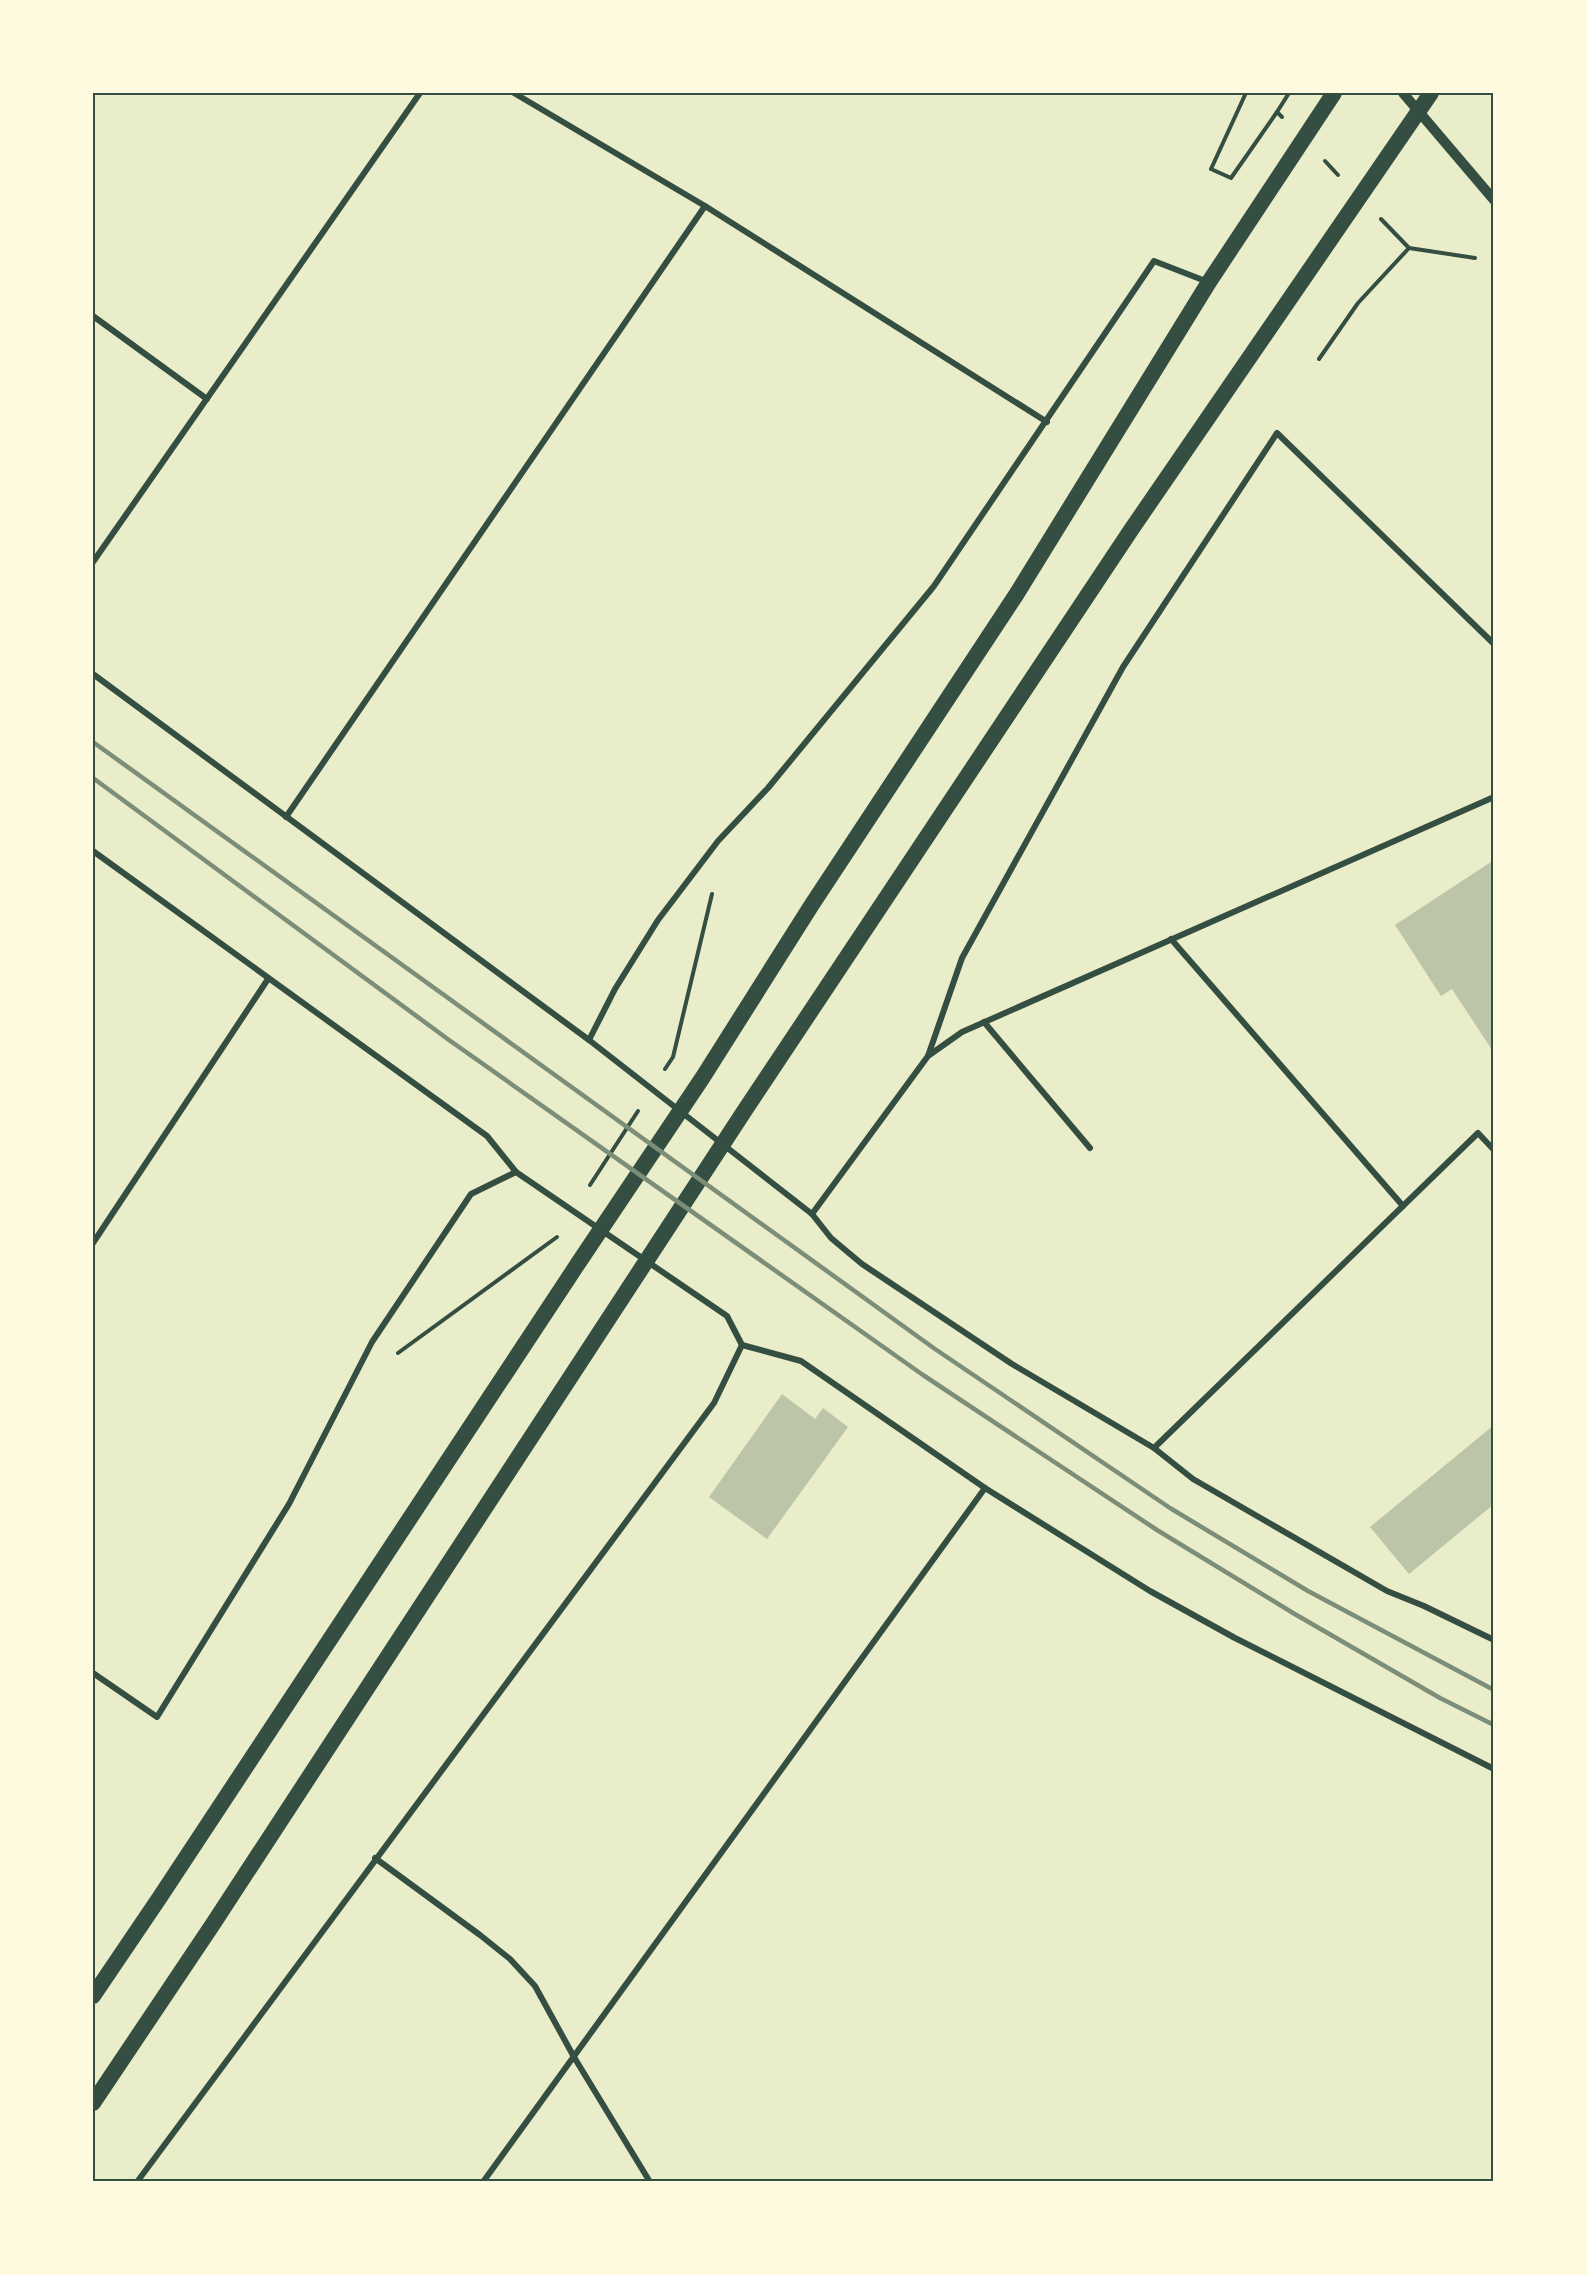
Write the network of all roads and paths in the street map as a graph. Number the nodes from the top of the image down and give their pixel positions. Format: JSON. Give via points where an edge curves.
{"nodes":[{"id":1,"x":420,"y":93,"type":"edge"},
{"id":2,"x":514,"y":93,"type":"edge"},
{"id":3,"x":1334,"y":93,"type":"edge"},
{"id":4,"x":1403,"y":93,"type":"edge"},
{"id":5,"x":1431,"y":93,"type":"edge"},
{"id":6,"x":1245,"y":94,"type":"dead end"},
{"id":7,"x":1418,"y":111,"type":"junction"},
{"id":8,"x":1277,"y":112,"type":"dead end"},
{"id":9,"x":1494,"y":200,"type":"edge"},
{"id":10,"x":705,"y":206,"type":"junction"},
{"id":11,"x":1474,"y":258,"type":"dead end"},
{"id":12,"x":1209,"y":282,"type":"junction"},
{"id":13,"x":93,"y":316,"type":"edge"},
{"id":14,"x":1319,"y":359,"type":"dead end"},
{"id":15,"x":207,"y":399,"type":"junction"},
{"id":16,"x":1047,"y":422,"type":"junction"},
{"id":17,"x":93,"y":562,"type":"edge"},
{"id":18,"x":1494,"y":644,"type":"edge"},
{"id":19,"x":93,"y":674,"type":"edge"},
{"id":20,"x":1494,"y":797,"type":"edge"},
{"id":21,"x":286,"y":817,"type":"junction"},
{"id":22,"x":93,"y":851,"type":"edge"},
{"id":23,"x":713,"y":889,"type":"dead end"},
{"id":24,"x":1171,"y":939,"type":"junction"},
{"id":25,"x":268,"y":979,"type":"junction"},
{"id":26,"x":984,"y":1022,"type":"junction"},
{"id":27,"x":589,"y":1040,"type":"junction"},
{"id":28,"x":928,"y":1056,"type":"junction"},
{"id":29,"x":660,"y":1077,"type":"dead end"},
{"id":30,"x":640,"y":1107,"type":"dead end"},
{"id":31,"x":1090,"y":1148,"type":"dead end"},
{"id":32,"x":1494,"y":1150,"type":"edge"},
{"id":33,"x":516,"y":1172,"type":"junction"},
{"id":34,"x":588,"y":1187,"type":"dead end"},
{"id":35,"x":1403,"y":1206,"type":"junction"},
{"id":36,"x":812,"y":1214,"type":"junction"},
{"id":37,"x":562,"y":1228,"type":"dead end"},
{"id":38,"x":93,"y":1242,"type":"edge"},
{"id":39,"x":742,"y":1344,"type":"junction"},
{"id":40,"x":394,"y":1356,"type":"dead end"},
{"id":41,"x":1154,"y":1448,"type":"junction"},
{"id":42,"x":985,"y":1488,"type":"junction"},
{"id":43,"x":1494,"y":1640,"type":"edge"},
{"id":44,"x":93,"y":1673,"type":"edge"},
{"id":45,"x":1494,"y":1769,"type":"edge"},
{"id":46,"x":375,"y":1858,"type":"junction"},
{"id":47,"x":93,"y":1996,"type":"edge"},
{"id":48,"x":574,"y":2057,"type":"junction"},
{"id":49,"x":93,"y":2103,"type":"edge"},
{"id":50,"x":136,"y":2182,"type":"edge"},
{"id":51,"x":483,"y":2182,"type":"edge"},
{"id":52,"x":650,"y":2182,"type":"edge"}],
"edges":[{"from":1,"to":15,"type":"street"},
{"from":2,"to":10,"type":"street"},
{"from":3,"to":12,"type":"highway"},
{"from":4,"to":7,"type":"street"},
{"from":5,"to":7,"type":"highway"},
{"from":6,"to":8,"type":"path","via":[[1211,169],[1231,178]]},
{"from":7,"to":9,"type":"street"},
{"from":7,"to":49,"type":"highway","via":[[1170,472],[745,1110]]},
{"from":10,"to":16,"type":"street"},
{"from":10,"to":21,"type":"street"},
{"from":11,"to":14,"type":"path","via":[[1409,248],[1358,303]]},
{"from":12,"to":16,"type":"street","via":[[1154,261]]},
{"from":12,"to":47,"type":"highway","via":[[1016,595],[703,1077]]},
{"from":13,"to":15,"type":"street"},
{"from":15,"to":17,"type":"street"},
{"from":16,"to":27,"type":"street","via":[[934,586],[768,788],[718,841],[658,920]]},
{"from":18,"to":28,"type":"street","via":[[1277,433],[1118,677],[962,958]]},
{"from":19,"to":21,"type":"street"},
{"from":20,"to":24,"type":"street"},
{"from":21,"to":27,"type":"street"},
{"from":22,"to":25,"type":"street"},
{"from":23,"to":29,"type":"path","via":[[673,1057]]},
{"from":24,"to":26,"type":"street"},
{"from":24,"to":35,"type":"street"},
{"from":25,"to":33,"type":"street","via":[[487,1136]]},
{"from":25,"to":38,"type":"street"},
{"from":26,"to":28,"type":"street"},
{"from":26,"to":31,"type":"street"},
{"from":27,"to":36,"type":"street"},
{"from":28,"to":36,"type":"street"},
{"from":30,"to":34,"type":"path"},
{"from":32,"to":35,"type":"street","via":[[1478,1133]]},
{"from":33,"to":39,"type":"street","via":[[727,1316]]},
{"from":33,"to":44,"type":"street","via":[[471,1194],[372,1342],[289,1504],[157,1717]]},
{"from":35,"to":41,"type":"street"},
{"from":36,"to":41,"type":"street","via":[[831,1238],[862,1264],[1012,1364]]},
{"from":37,"to":40,"type":"path","via":[[556,1238]]},
{"from":39,"to":42,"type":"street","via":[[801,1361]]},
{"from":39,"to":46,"type":"street","via":[[714,1403]]},
{"from":41,"to":43,"type":"street","via":[[1193,1479],[1387,1591]]},
{"from":42,"to":45,"type":"street","via":[[1150,1591],[1226,1633]]},
{"from":42,"to":48,"type":"street"},
{"from":46,"to":48,"type":"street","via":[[510,1959],[535,1986]]},
{"from":46,"to":50,"type":"street"},
{"from":48,"to":51,"type":"street"},
{"from":48,"to":52,"type":"street"}]}
